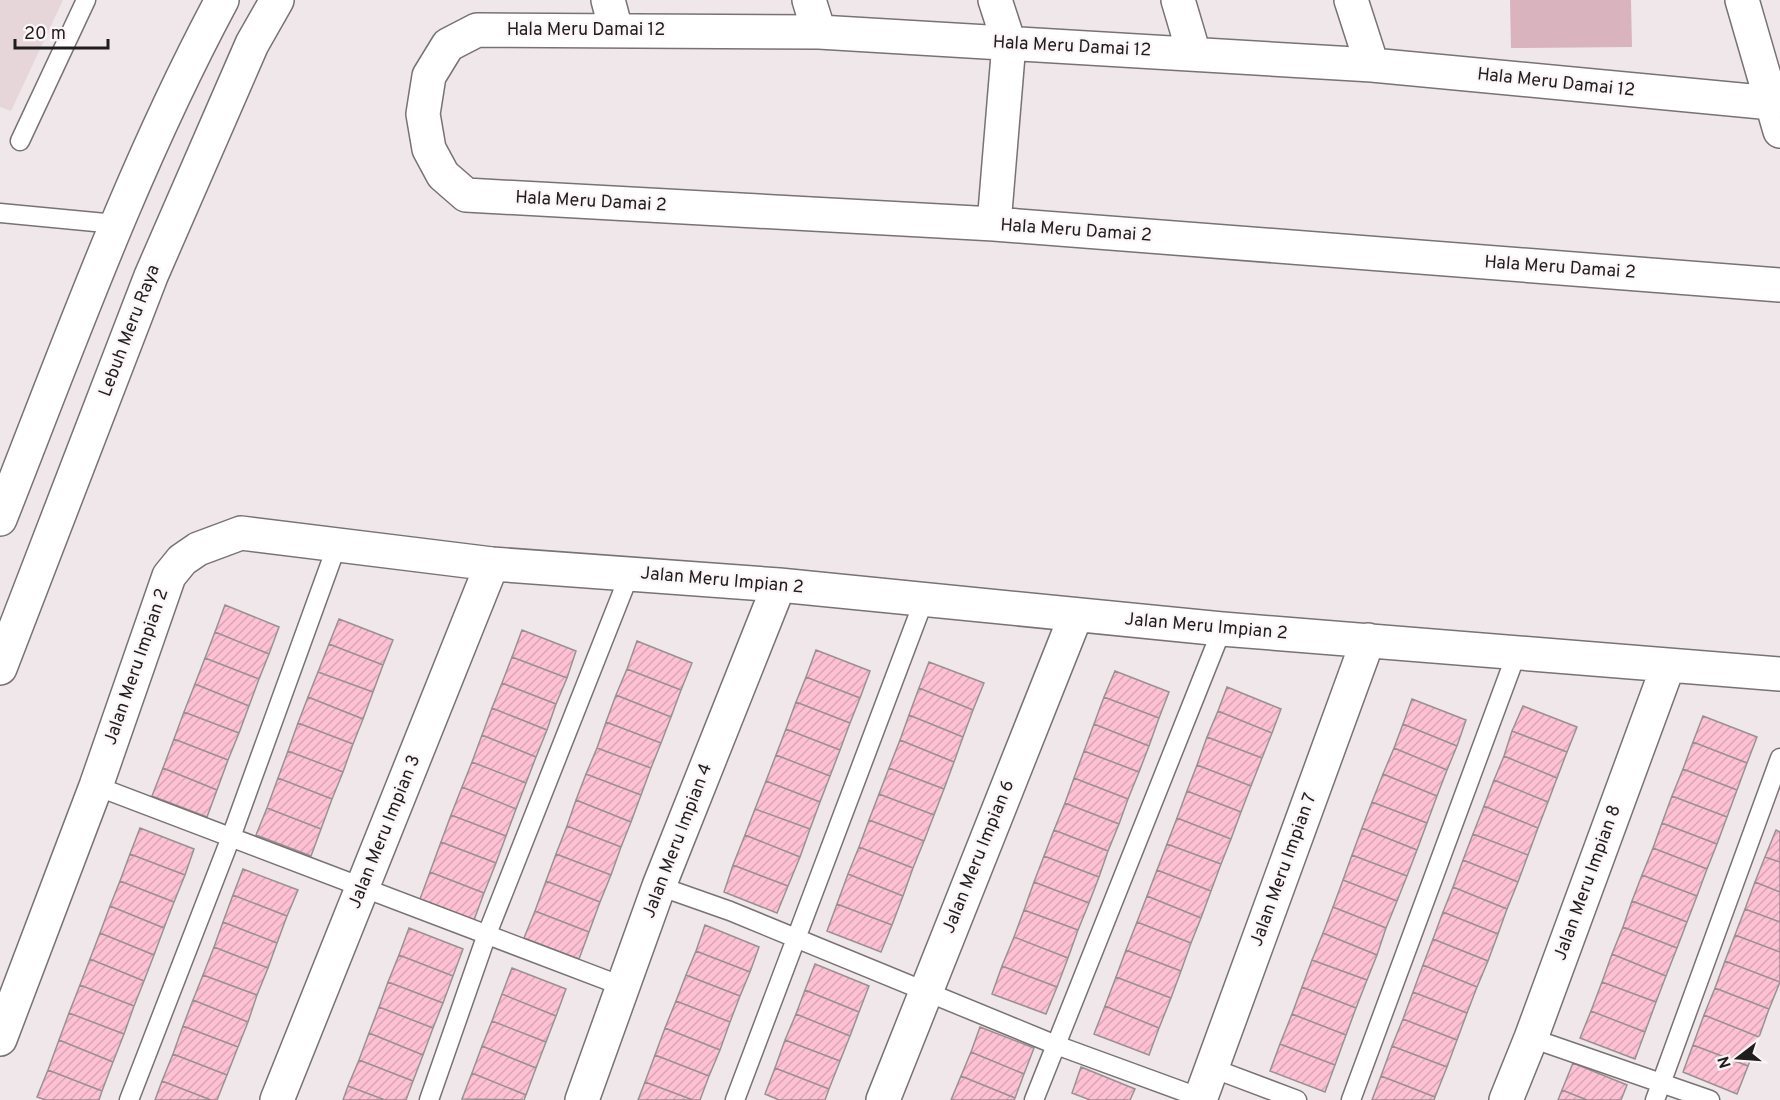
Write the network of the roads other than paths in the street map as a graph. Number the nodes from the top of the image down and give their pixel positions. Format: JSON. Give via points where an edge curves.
{"nodes":[{"id":1,"x":86,"y":0,"type":"edge"},
{"id":2,"x":200,"y":0,"type":"edge"},
{"id":3,"x":222,"y":0,"type":"edge"},
{"id":4,"x":255,"y":0,"type":"edge"},
{"id":5,"x":277,"y":0,"type":"edge"},
{"id":6,"x":808,"y":0,"type":"edge"},
{"id":7,"x":995,"y":0,"type":"edge"},
{"id":8,"x":1178,"y":0,"type":"edge"},
{"id":9,"x":1352,"y":0,"type":"edge"},
{"id":10,"x":1742,"y":0,"type":"edge"},
{"id":11,"x":612,"y":15,"type":"edge"},
{"id":12,"x":819,"y":32,"type":"junction"},
{"id":13,"x":1009,"y":43,"type":"junction"},
{"id":14,"x":252,"y":44,"type":"junction"},
{"id":15,"x":1194,"y":54,"type":"junction"},
{"id":16,"x":190,"y":59,"type":"junction"},
{"id":17,"x":1372,"y":65,"type":"junction"},
{"id":18,"x":423,"y":114,"type":"joint"},
{"id":19,"x":1776,"y":117,"type":"edge"},
{"id":20,"x":20,"y":141,"type":"dead end"},
{"id":21,"x":0,"y":213,"type":"edge"},
{"id":22,"x":116,"y":224,"type":"junction"},
{"id":23,"x":994,"y":224,"type":"junction"},
{"id":24,"x":1780,"y":285,"type":"edge"},
{"id":25,"x":0,"y":519,"type":"edge"},
{"id":26,"x":338,"y":545,"type":"junction"},
{"id":27,"x":492,"y":564,"type":"junction"},
{"id":28,"x":630,"y":573,"type":"junction"},
{"id":29,"x":779,"y":585,"type":"junction"},
{"id":30,"x":924,"y":600,"type":"junction"},
{"id":31,"x":1076,"y":615,"type":"junction"},
{"id":32,"x":1222,"y":629,"type":"junction"},
{"id":33,"x":1368,"y":640,"type":"junction"},
{"id":34,"x":1517,"y":652,"type":"junction"},
{"id":35,"x":1668,"y":666,"type":"junction"},
{"id":36,"x":0,"y":668,"type":"edge"},
{"id":37,"x":1780,"y":674,"type":"edge"},
{"id":38,"x":1780,"y":758,"type":"edge"},
{"id":39,"x":96,"y":786,"type":"junction"},
{"id":40,"x":231,"y":837,"type":"junction"},
{"id":41,"x":659,"y":886,"type":"junction"},
{"id":42,"x":363,"y":887,"type":"junction"},
{"id":43,"x":487,"y":934,"type":"junction"},
{"id":44,"x":797,"y":939,"type":"junction"},
{"id":45,"x":622,"y":986,"type":"junction"},
{"id":46,"x":926,"y":991,"type":"junction"},
{"id":47,"x":1531,"y":1038,"type":"junction"},
{"id":48,"x":0,"y":1039,"type":"edge"},
{"id":49,"x":1056,"y":1045,"type":"junction"},
{"id":50,"x":1662,"y":1082,"type":"junction"},
{"id":51,"x":1204,"y":1089,"type":"edge"},
{"id":52,"x":129,"y":1100,"type":"edge"},
{"id":53,"x":277,"y":1100,"type":"edge"},
{"id":54,"x":429,"y":1100,"type":"edge"},
{"id":55,"x":582,"y":1100,"type":"edge"},
{"id":56,"x":735,"y":1100,"type":"edge"},
{"id":57,"x":883,"y":1100,"type":"edge"},
{"id":58,"x":1034,"y":1100,"type":"edge"},
{"id":59,"x":1297,"y":1100,"type":"edge"},
{"id":60,"x":1351,"y":1100,"type":"edge"},
{"id":61,"x":1506,"y":1100,"type":"edge"},
{"id":62,"x":1655,"y":1100,"type":"edge"},
{"id":63,"x":1710,"y":1100,"type":"edge"}],
"edges":[{"from":1,"to":20,"type":"lane"},
{"from":2,"to":16,"type":"street"},
{"from":3,"to":16,"type":"street"},
{"from":4,"to":14,"type":"street"},
{"from":5,"to":14,"type":"street","name":"Lebuh Meru Raya"},
{"from":6,"to":12,"type":"street"},
{"from":7,"to":13,"type":"street"},
{"from":8,"to":15,"type":"street"},
{"from":9,"to":17,"type":"street"},
{"from":10,"to":19,"type":"street"},
{"from":11,"to":12,"type":"street","name":"Hala Meru Damai 12"},
{"from":11,"to":18,"type":"street","name":"Hala Meru Damai 12","via":[[477,30],[448,45],[429,76]]},
{"from":12,"to":13,"type":"street","name":"Hala Meru Damai 12"},
{"from":13,"to":15,"type":"street","name":"Hala Meru Damai 12"},
{"from":13,"to":23,"type":"street"},
{"from":14,"to":36,"type":"street","name":"Lebuh Meru Raya","via":[[150,276]]},
{"from":15,"to":17,"type":"street","name":"Hala Meru Damai 12"},
{"from":16,"to":22,"type":"street"},
{"from":17,"to":19,"type":"street","name":"Hala Meru Damai 12"},
{"from":18,"to":23,"type":"street","name":"Hala Meru Damai 2","via":[[429,149],[443,175],[466,195]]},
{"from":21,"to":22,"type":"lane"},
{"from":22,"to":25,"type":"street"},
{"from":23,"to":24,"type":"street","name":"Hala Meru Damai 2"},
{"from":26,"to":27,"type":"street","name":"Jalan Meru Impian 2"},
{"from":26,"to":39,"type":"street","name":"Jalan Meru Impian 2","via":[[241,533],[198,549],[182,561],[169,576]]},
{"from":26,"to":40,"type":"lane"},
{"from":27,"to":28,"type":"street","name":"Jalan Meru Impian 2"},
{"from":27,"to":42,"type":"street","name":"Jalan Meru Impian 3"},
{"from":28,"to":29,"type":"street","name":"Jalan Meru Impian 2"},
{"from":28,"to":43,"type":"lane"},
{"from":29,"to":30,"type":"street","name":"Jalan Meru Impian 2"},
{"from":29,"to":41,"type":"street","name":"Jalan Meru Impian 4"},
{"from":30,"to":31,"type":"street","name":"Jalan Meru Impian 2"},
{"from":30,"to":44,"type":"lane"},
{"from":31,"to":32,"type":"street","name":"Jalan Meru Impian 2"},
{"from":31,"to":46,"type":"street","name":"Jalan Meru Impian 6"},
{"from":32,"to":33,"type":"street","name":"Jalan Meru Impian 2"},
{"from":32,"to":49,"type":"lane"},
{"from":33,"to":34,"type":"street","name":"Jalan Meru Impian 2"},
{"from":33,"to":51,"type":"street","name":"Jalan Meru Impian 7"},
{"from":34,"to":35,"type":"street","name":"Jalan Meru Impian 2"},
{"from":34,"to":60,"type":"lane"},
{"from":35,"to":37,"type":"street","name":"Jalan Meru Impian 2"},
{"from":35,"to":47,"type":"street","name":"Jalan Meru Impian 8"},
{"from":38,"to":50,"type":"lane"},
{"from":39,"to":40,"type":"lane"},
{"from":39,"to":48,"type":"street","name":"Jalan Meru Impian 2"},
{"from":40,"to":42,"type":"lane"},
{"from":40,"to":52,"type":"lane"},
{"from":41,"to":44,"type":"lane"},
{"from":41,"to":45,"type":"street","name":"Jalan Meru Impian 4"},
{"from":42,"to":43,"type":"lane"},
{"from":42,"to":53,"type":"street","name":"Jalan Meru Impian 3"},
{"from":43,"to":45,"type":"lane"},
{"from":43,"to":54,"type":"lane"},
{"from":44,"to":46,"type":"lane"},
{"from":44,"to":56,"type":"lane"},
{"from":45,"to":55,"type":"street","name":"Jalan Meru Impian 4"},
{"from":46,"to":49,"type":"lane"},
{"from":46,"to":57,"type":"street","name":"Jalan Meru Impian 6"},
{"from":47,"to":50,"type":"lane"},
{"from":47,"to":61,"type":"street","name":"Jalan Meru Impian 8"},
{"from":49,"to":51,"type":"lane"},
{"from":49,"to":58,"type":"lane"},
{"from":50,"to":62,"type":"lane"},
{"from":50,"to":63,"type":"lane"},
{"from":51,"to":59,"type":"lane"}]}
